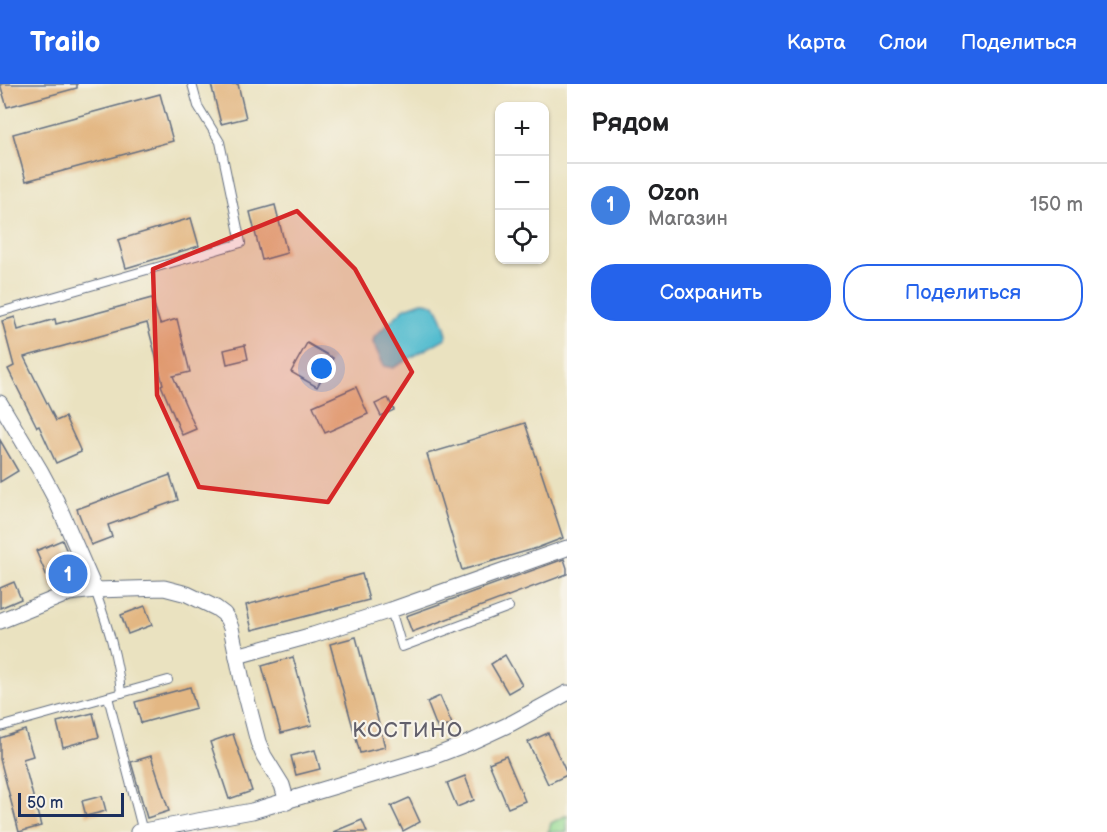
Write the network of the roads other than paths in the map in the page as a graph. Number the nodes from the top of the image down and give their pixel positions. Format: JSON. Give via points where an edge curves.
{"nodes":[{"id":1,"x":192,"y":84,"type":"edge"},
{"id":2,"x":0,"y":312,"type":"edge"},
{"id":3,"x":0,"y":403,"type":"edge"},
{"id":4,"x":567,"y":548,"type":"edge"},
{"id":5,"x":95,"y":590,"type":"junction"},
{"id":6,"x":509,"y":607,"type":"dead end"},
{"id":7,"x":391,"y":610,"type":"junction"},
{"id":8,"x":0,"y":621,"type":"edge"},
{"id":9,"x":237,"y":656,"type":"junction"},
{"id":10,"x":168,"y":680,"type":"dead end"},
{"id":11,"x":121,"y":693,"type":"junction"},
{"id":12,"x":567,"y":693,"type":"edge"},
{"id":13,"x":108,"y":697,"type":"junction"},
{"id":14,"x":0,"y":727,"type":"edge"},
{"id":15,"x":287,"y":802,"type":"junction"},
{"id":16,"x":141,"y":832,"type":"edge"}],
"edges":[{"from":1,"to":2,"type":"lane","via":[[198,106],[220,142],[241,243]]},
{"from":3,"to":5,"type":"street","via":[[56,500]]},
{"from":4,"to":7,"type":"street"},
{"from":5,"to":8,"type":"street","via":[[69,593]]},
{"from":5,"to":9,"type":"street","via":[[164,588],[200,600],[228,620]]},
{"from":5,"to":11,"type":"lane","via":[[114,646]]},
{"from":6,"to":7,"type":"lane","via":[[402,647]]},
{"from":7,"to":9,"type":"street"},
{"from":9,"to":15,"type":"street","via":[[258,742]]},
{"from":10,"to":11,"type":"lane"},
{"from":11,"to":13,"type":"lane"},
{"from":12,"to":15,"type":"street","via":[[471,742]]},
{"from":13,"to":14,"type":"lane"},
{"from":13,"to":16,"type":"lane"},
{"from":15,"to":16,"type":"street"}]}
